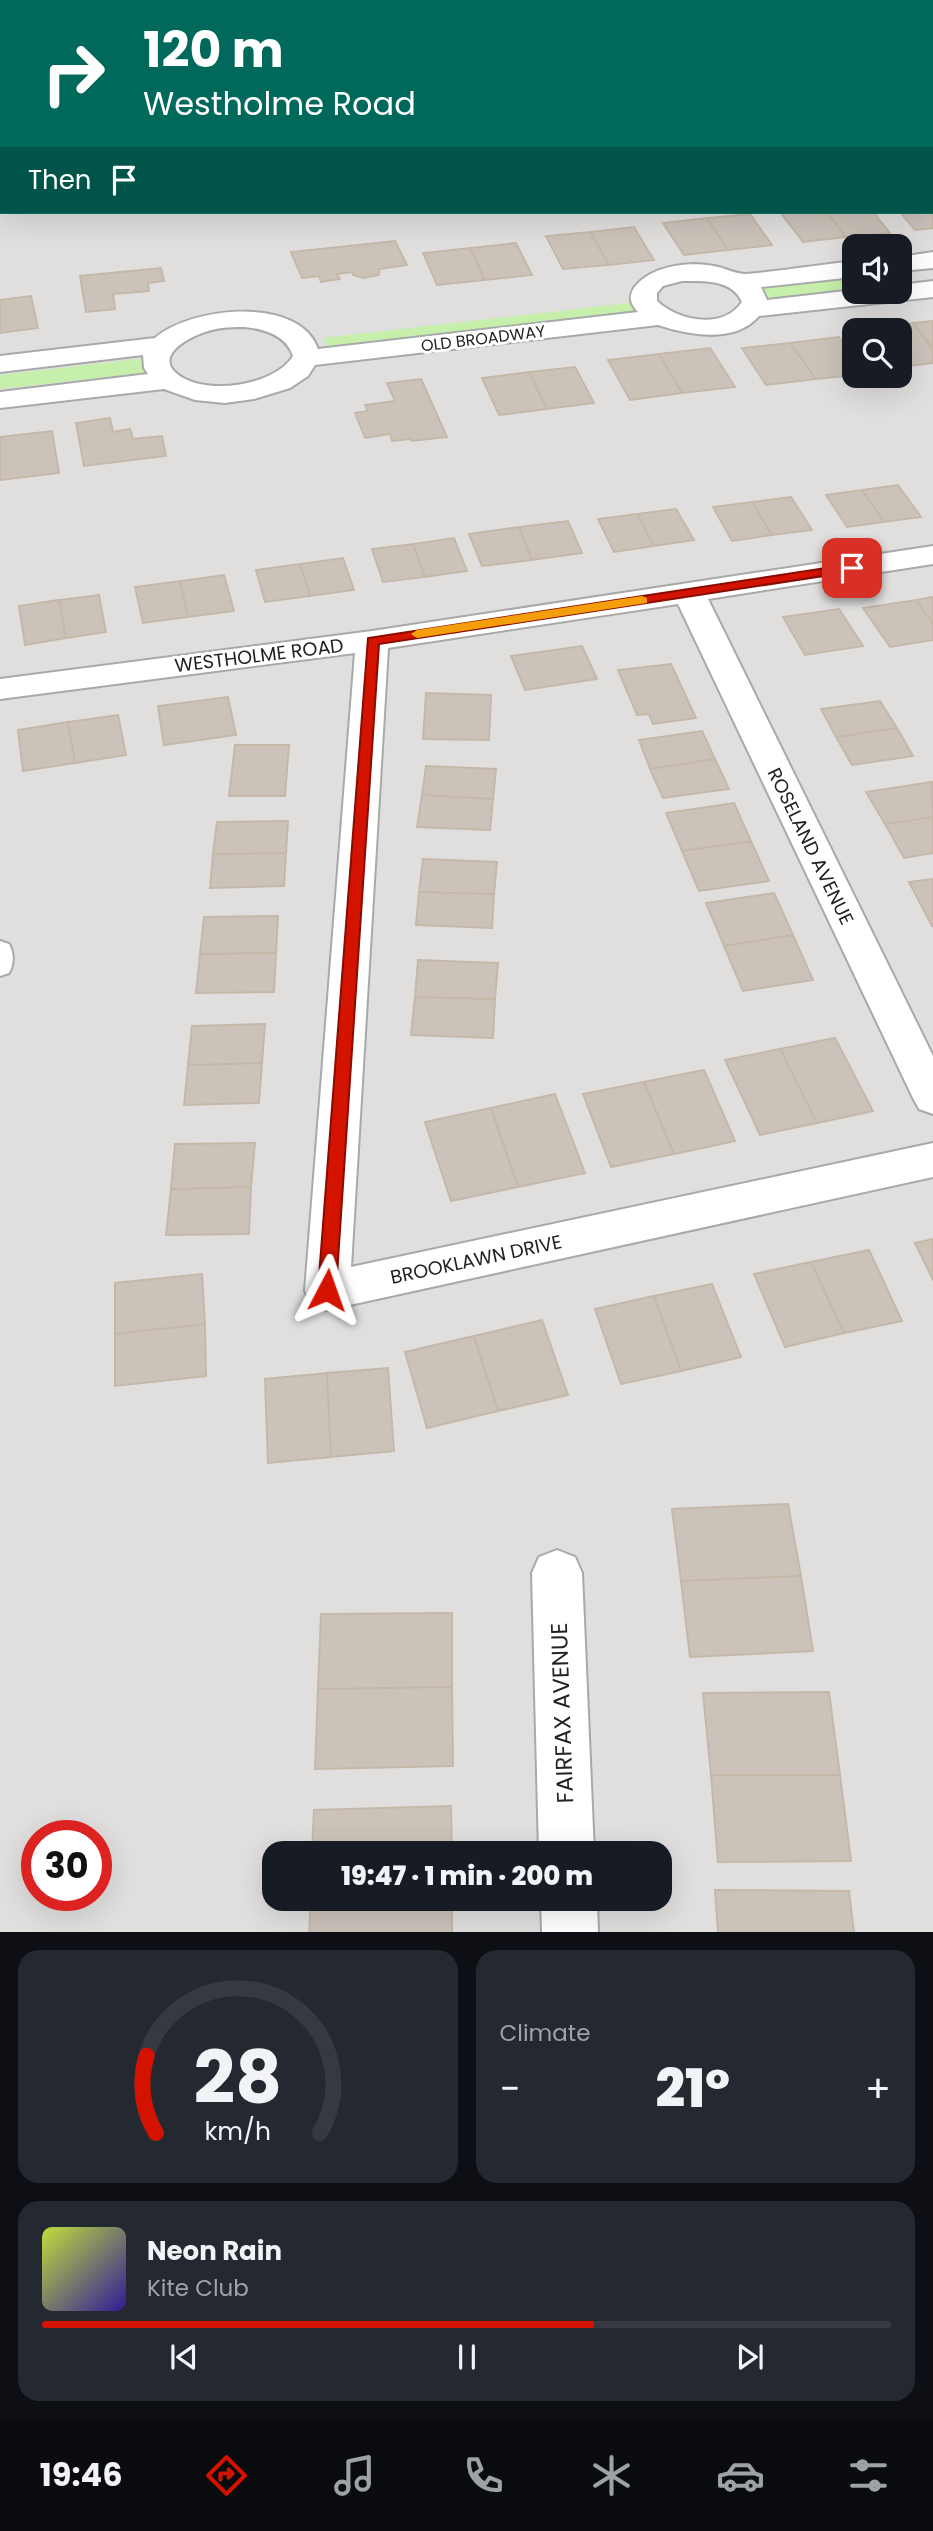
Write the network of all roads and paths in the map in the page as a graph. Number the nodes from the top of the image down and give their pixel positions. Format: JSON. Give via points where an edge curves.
{"nodes":[{"id":1,"x":933,"y":260,"type":"edge"},
{"id":2,"x":912,"y":263,"type":"edge"},
{"id":3,"x":842,"y":270,"type":"edge"},
{"id":4,"x":740,"y":282,"type":"junction"},
{"id":5,"x":933,"y":289,"type":"edge"},
{"id":6,"x":644,"y":292,"type":"junction"},
{"id":7,"x":617,"y":296,"type":"dead end"},
{"id":8,"x":753,"y":309,"type":"junction"},
{"id":9,"x":660,"y":317,"type":"junction"},
{"id":10,"x":321,"y":331,"type":"dead end"},
{"id":11,"x":162,"y":345,"type":"junction"},
{"id":12,"x":300,"y":346,"type":"junction"},
{"id":13,"x":0,"y":364,"type":"edge"},
{"id":14,"x":167,"y":380,"type":"junction"},
{"id":15,"x":0,"y":400,"type":"edge"},
{"id":16,"x":933,"y":555,"type":"edge"},
{"id":17,"x":689,"y":593,"type":"junction"},
{"id":18,"x":373,"y":641,"type":"junction"},
{"id":19,"x":0,"y":689,"type":"edge"},
{"id":20,"x":0,"y":950,"type":"edge"},
{"id":21,"x":0,"y":967,"type":"edge"},
{"id":22,"x":933,"y":1098,"type":"edge"},
{"id":23,"x":933,"y":1160,"type":"edge"},
{"id":24,"x":557,"y":1573,"type":"dead end"},
{"id":25,"x":567,"y":1841,"type":"edge"},
{"id":26,"x":569,"y":1911,"type":"edge"},
{"id":27,"x":570,"y":1932,"type":"edge"}],
"edges":[{"from":1,"to":2,"type":"street"},
{"from":3,"to":4,"type":"street"},
{"from":4,"to":6,"type":"street","via":[[712,273],[680,273],[654,281]]},
{"from":4,"to":8,"type":"street","via":[[754,295]]},
{"from":5,"to":8,"type":"street","name":"OLD BROADWAY"},
{"from":6,"to":7,"type":"street"},
{"from":6,"to":9,"type":"street","via":[[644,303]]},
{"from":8,"to":9,"type":"street","name":"OLD BROADWAY","via":[[730,323],[713,326]]},
{"from":9,"to":12,"type":"street","name":"OLD BROADWAY"},
{"from":10,"to":12,"type":"street","name":"OLD BROADWAY"},
{"from":11,"to":12,"type":"street","name":"OLD BROADWAY","via":[[197,325],[247,320],[271,323]]},
{"from":11,"to":13,"type":"street","name":"OLD BROADWAY"},
{"from":11,"to":14,"type":"street","via":[[156,364]]},
{"from":12,"to":14,"type":"street","via":[[299,371],[263,390],[213,395]]},
{"from":14,"to":15,"type":"street"},
{"from":16,"to":17,"type":"street","name":"WESTHOLME ROAD"},
{"from":17,"to":18,"type":"street","name":"WESTHOLME ROAD"},
{"from":17,"to":22,"type":"street","name":"ROSELAND AVENUE"},
{"from":18,"to":19,"type":"street","name":"WESTHOLME ROAD"},
{"from":18,"to":23,"type":"street","name":"BROOKLAWN DRIVE","via":[[327,1290]]},
{"from":20,"to":21,"type":"lane"},
{"from":24,"to":25,"type":"street","name":"FAIRFAX AVENUE"},
{"from":26,"to":27,"type":"street"}]}
